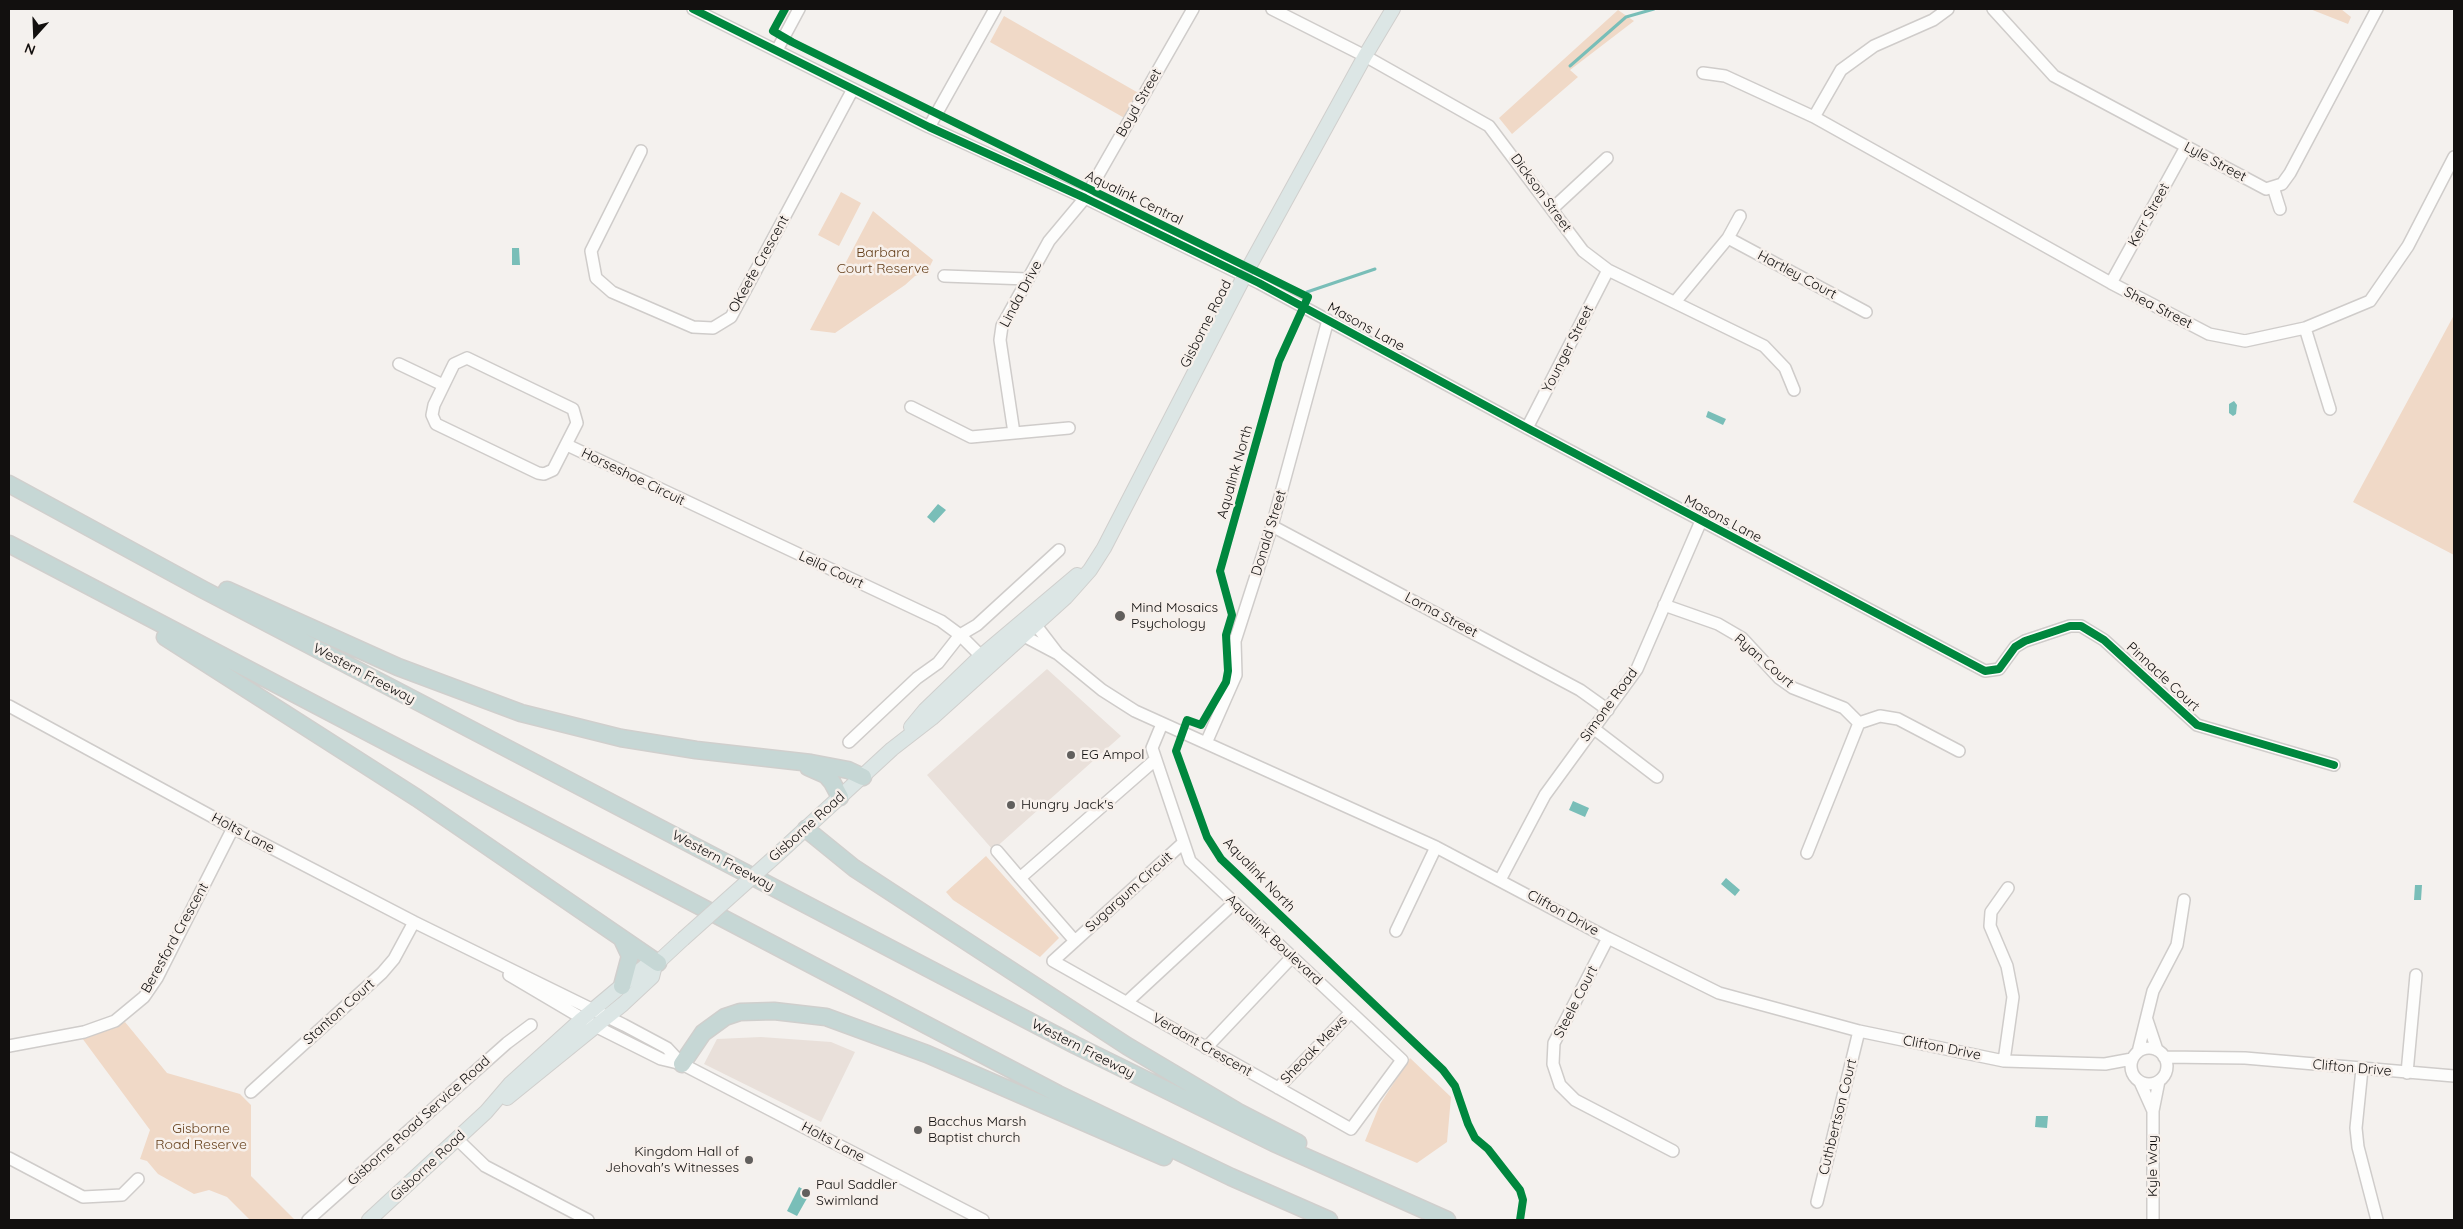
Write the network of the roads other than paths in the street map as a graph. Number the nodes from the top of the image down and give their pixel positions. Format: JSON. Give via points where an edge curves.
{"nodes":[{"id":1,"x":693,"y":9,"type":"edge"},
{"id":2,"x":799,"y":9,"type":"edge"},
{"id":3,"x":995,"y":9,"type":"edge"},
{"id":4,"x":1193,"y":9,"type":"edge"},
{"id":5,"x":1272,"y":9,"type":"edge"},
{"id":6,"x":1393,"y":9,"type":"edge"},
{"id":7,"x":1948,"y":9,"type":"edge"},
{"id":8,"x":1993,"y":9,"type":"edge"},
{"id":9,"x":2377,"y":9,"type":"edge"},
{"id":10,"x":777,"y":50,"type":"junction"},
{"id":11,"x":1365,"y":56,"type":"junction"},
{"id":12,"x":1704,"y":73,"type":"dead end"},
{"id":13,"x":853,"y":89,"type":"junction"},
{"id":14,"x":1814,"y":118,"type":"junction"},
{"id":15,"x":929,"y":127,"type":"junction"},
{"id":16,"x":2186,"y":147,"type":"junction"},
{"id":17,"x":641,"y":151,"type":"dead end"},
{"id":18,"x":2454,"y":156,"type":"edge"},
{"id":19,"x":1606,"y":158,"type":"dead end"},
{"id":20,"x":2273,"y":187,"type":"junction"},
{"id":21,"x":1085,"y":198,"type":"junction"},
{"id":22,"x":1552,"y":209,"type":"junction"},
{"id":23,"x":2280,"y":209,"type":"dead end"},
{"id":24,"x":1740,"y":216,"type":"dead end"},
{"id":25,"x":1728,"y":238,"type":"junction"},
{"id":26,"x":1608,"y":270,"type":"junction"},
{"id":27,"x":944,"y":276,"type":"dead end"},
{"id":28,"x":1245,"y":276,"type":"junction"},
{"id":29,"x":1028,"y":279,"type":"junction"},
{"id":30,"x":2111,"y":283,"type":"junction"},
{"id":31,"x":1675,"y":302,"type":"junction"},
{"id":32,"x":1866,"y":312,"type":"dead end"},
{"id":33,"x":1328,"y":320,"type":"junction"},
{"id":34,"x":2305,"y":328,"type":"junction"},
{"id":35,"x":399,"y":364,"type":"dead end"},
{"id":36,"x":443,"y":386,"type":"junction"},
{"id":37,"x":1794,"y":390,"type":"dead end"},
{"id":38,"x":911,"y":406,"type":"dead end"},
{"id":39,"x":2330,"y":409,"type":"dead end"},
{"id":40,"x":1070,"y":428,"type":"dead end"},
{"id":41,"x":1527,"y":428,"type":"junction"},
{"id":42,"x":1014,"y":433,"type":"junction"},
{"id":43,"x":567,"y":445,"type":"junction"},
{"id":44,"x":9,"y":484,"type":"edge"},
{"id":45,"x":699,"y":509,"type":"joint"},
{"id":46,"x":1701,"y":521,"type":"junction"},
{"id":47,"x":1272,"y":526,"type":"junction"},
{"id":48,"x":108,"y":539,"type":"junction"},
{"id":49,"x":9,"y":544,"type":"edge"},
{"id":50,"x":1059,"y":550,"type":"dead end"},
{"id":51,"x":25,"y":554,"type":"junction"},
{"id":52,"x":1664,"y":605,"type":"junction"},
{"id":53,"x":1031,"y":620,"type":"junction"},
{"id":54,"x":1018,"y":631,"type":"junction"},
{"id":55,"x":960,"y":636,"type":"junction"},
{"id":56,"x":1058,"y":654,"type":"junction"},
{"id":57,"x":985,"y":661,"type":"junction"},
{"id":58,"x":1992,"y":672,"type":"joint"},
{"id":59,"x":9,"y":706,"type":"edge"},
{"id":60,"x":1608,"y":710,"type":"junction"},
{"id":61,"x":1859,"y":723,"type":"junction"},
{"id":62,"x":1162,"y":724,"type":"junction"},
{"id":63,"x":1593,"y":728,"type":"junction"},
{"id":64,"x":849,"y":742,"type":"dead end"},
{"id":65,"x":1206,"y":744,"type":"junction"},
{"id":66,"x":1958,"y":751,"type":"dead end"},
{"id":67,"x":1155,"y":760,"type":"junction"},
{"id":68,"x":792,"y":761,"type":"junction"},
{"id":69,"x":2334,"y":764,"type":"dead end"},
{"id":70,"x":1657,"y":776,"type":"dead end"},
{"id":71,"x":862,"y":777,"type":"junction"},
{"id":72,"x":840,"y":797,"type":"junction"},
{"id":73,"x":233,"y":828,"type":"junction"},
{"id":74,"x":806,"y":830,"type":"junction"},
{"id":75,"x":1183,"y":843,"type":"junction"},
{"id":76,"x":1436,"y":847,"type":"junction"},
{"id":77,"x":996,"y":851,"type":"dead end"},
{"id":78,"x":1807,"y":853,"type":"dead end"},
{"id":79,"x":1020,"y":878,"type":"junction"},
{"id":80,"x":1500,"y":880,"type":"junction"},
{"id":81,"x":2008,"y":888,"type":"dead end"},
{"id":82,"x":2184,"y":900,"type":"dead end"},
{"id":83,"x":1234,"y":903,"type":"junction"},
{"id":84,"x":414,"y":922,"type":"junction"},
{"id":85,"x":1396,"y":932,"type":"dead end"},
{"id":86,"x":620,"y":937,"type":"junction"},
{"id":87,"x":1608,"y":938,"type":"junction"},
{"id":88,"x":1075,"y":941,"type":"junction"},
{"id":89,"x":481,"y":956,"type":"junction"},
{"id":90,"x":1292,"y":957,"type":"junction"},
{"id":91,"x":1053,"y":960,"type":"joint"},
{"id":92,"x":656,"y":964,"type":"junction"},
{"id":93,"x":2416,"y":975,"type":"dead end"},
{"id":94,"x":622,"y":986,"type":"junction"},
{"id":95,"x":1127,"y":1002,"type":"junction"},
{"id":96,"x":594,"y":1009,"type":"junction"},
{"id":97,"x":1351,"y":1012,"type":"junction"},
{"id":98,"x":609,"y":1017,"type":"junction"},
{"id":99,"x":582,"y":1019,"type":"junction"},
{"id":100,"x":2147,"y":1020,"type":"junction"},
{"id":101,"x":531,"y":1025,"type":"dead end"},
{"id":102,"x":597,"y":1027,"type":"junction"},
{"id":103,"x":1859,"y":1031,"type":"junction"},
{"id":104,"x":9,"y":1046,"type":"edge"},
{"id":105,"x":1206,"y":1048,"type":"junction"},
{"id":106,"x":2160,"y":1054,"type":"junction"},
{"id":107,"x":2135,"y":1055,"type":"junction"},
{"id":108,"x":2191,"y":1059,"type":"junction"},
{"id":109,"x":2004,"y":1061,"type":"junction"},
{"id":110,"x":682,"y":1064,"type":"junction"},
{"id":111,"x":2105,"y":1064,"type":"junction"},
{"id":112,"x":2362,"y":1069,"type":"junction"},
{"id":113,"x":2407,"y":1073,"type":"junction"},
{"id":114,"x":2454,"y":1076,"type":"edge"},
{"id":115,"x":2162,"y":1077,"type":"junction"},
{"id":116,"x":2137,"y":1079,"type":"junction"},
{"id":117,"x":1278,"y":1088,"type":"junction"},
{"id":118,"x":251,"y":1092,"type":"dead end"},
{"id":119,"x":2153,"y":1111,"type":"junction"},
{"id":120,"x":486,"y":1112,"type":"junction"},
{"id":121,"x":1351,"y":1129,"type":"joint"},
{"id":122,"x":457,"y":1139,"type":"junction"},
{"id":123,"x":1673,"y":1151,"type":"dead end"},
{"id":124,"x":9,"y":1158,"type":"edge"},
{"id":125,"x":138,"y":1179,"type":"dead end"},
{"id":126,"x":1817,"y":1202,"type":"dead end"},
{"id":127,"x":1409,"y":1204,"type":"junction"},
{"id":128,"x":1303,"y":1210,"type":"junction"},
{"id":129,"x":308,"y":1220,"type":"edge"},
{"id":130,"x":369,"y":1220,"type":"edge"},
{"id":131,"x":588,"y":1220,"type":"edge"},
{"id":132,"x":983,"y":1220,"type":"edge"},
{"id":133,"x":1329,"y":1220,"type":"edge"},
{"id":134,"x":1448,"y":1220,"type":"edge"},
{"id":135,"x":2153,"y":1220,"type":"edge"},
{"id":136,"x":2377,"y":1220,"type":"edge"}],
"edges":[{"from":1,"to":10,"type":"street","name":"Masons Lane"},
{"from":2,"to":10,"type":"street"},
{"from":3,"to":15,"type":"street"},
{"from":4,"to":21,"type":"street","name":"Boyd Street"},
{"from":5,"to":11,"type":"street","name":"Dickson Street"},
{"from":6,"to":11,"type":"main road","name":"Gisborne Road"},
{"from":7,"to":14,"type":"street","via":[[1933,20],[1874,46],[1841,70]]},
{"from":8,"to":16,"type":"street","name":"Lyle Street","via":[[2054,76]]},
{"from":9,"to":20,"type":"street","via":[[2290,173],[2282,184]]},
{"from":10,"to":13,"type":"street","name":"Masons Lane"},
{"from":11,"to":22,"type":"street","name":"Dickson Street","via":[[1490,126]]},
{"from":11,"to":28,"type":"main road","name":"Gisborne Road"},
{"from":12,"to":14,"type":"street","name":"Shea Street","via":[[1726,76]]},
{"from":13,"to":15,"type":"street","name":"Masons Lane"},
{"from":13,"to":17,"type":"street","name":"OKeefe Crescent","via":[[731,317],[712,328],[693,327],[612,292],[596,278],[591,251]]},
{"from":14,"to":30,"type":"street","name":"Shea Street"},
{"from":15,"to":21,"type":"street","name":"Masons Lane"},
{"from":16,"to":20,"type":"street","name":"Lyle Street","via":[[2266,189]]},
{"from":16,"to":30,"type":"street","name":"Kerr Street"},
{"from":18,"to":34,"type":"street","name":"Shea Street","via":[[2408,246],[2370,301]]},
{"from":19,"to":22,"type":"street"},
{"from":20,"to":23,"type":"street"},
{"from":21,"to":28,"type":"street","name":"Masons Lane"},
{"from":21,"to":29,"type":"street","name":"Linda Drive","via":[[1049,241]]},
{"from":22,"to":26,"type":"street","name":"Dickson Street","via":[[1584,251]]},
{"from":24,"to":25,"type":"street"},
{"from":25,"to":31,"type":"street"},
{"from":25,"to":32,"type":"street","name":"Hartley Court"},
{"from":26,"to":31,"type":"street","name":"Dickson Street"},
{"from":26,"to":41,"type":"street","name":"Younger Street"},
{"from":27,"to":29,"type":"street"},
{"from":28,"to":33,"type":"street","name":"Masons Lane"},
{"from":28,"to":53,"type":"main road","name":"Gisborne Road","via":[[1104,548]]},
{"from":29,"to":42,"type":"street","name":"Linda Drive","via":[[1002,326],[1000,340]]},
{"from":30,"to":34,"type":"street","name":"Shea Street","via":[[2209,334],[2245,341]]},
{"from":31,"to":37,"type":"street","name":"Dickson Street","via":[[1764,346],[1786,368]]},
{"from":33,"to":41,"type":"street","name":"Masons Lane"},
{"from":33,"to":47,"type":"street","name":"Donald Street"},
{"from":34,"to":39,"type":"street"},
{"from":35,"to":36,"type":"street"},
{"from":36,"to":43,"type":"street","name":"Horseshoe Circuit","via":[[456,362],[464,358],[473,359],[573,409],[577,422]]},
{"from":36,"to":43,"type":"street","name":"Horseshoe Circuit","via":[[432,408],[436,424],[533,472],[544,474],[553,470]]},
{"from":38,"to":42,"type":"street","via":[[971,437]]},
{"from":40,"to":42,"type":"street"},
{"from":41,"to":46,"type":"street","name":"Masons Lane"},
{"from":43,"to":45,"type":"street","name":"Horseshoe Circuit"},
{"from":44,"to":48,"type":"highway","name":"Western Freeway"},
{"from":45,"to":55,"type":"street","name":"Leila Court","via":[[941,621]]},
{"from":46,"to":52,"type":"street","name":"Simone Road"},
{"from":46,"to":58,"type":"street","name":"Masons Lane","via":[[1973,665]]},
{"from":47,"to":60,"type":"street","name":"Lorna Street","via":[[1580,690]]},
{"from":47,"to":65,"type":"street","name":"Donald Street","via":[[1236,641],[1236,676]]},
{"from":48,"to":68,"type":"highway","via":[[398,667],[521,713],[638,741]]},
{"from":48,"to":127,"type":"highway","name":"Western Freeway","via":[[1083,1049],[1274,1143]]},
{"from":49,"to":51,"type":"highway"},
{"from":50,"to":55,"type":"street","via":[[977,625]]},
{"from":51,"to":86,"type":"highway","via":[[300,722]]},
{"from":51,"to":128,"type":"highway","via":[[1058,1094]]},
{"from":52,"to":60,"type":"street","name":"Simone Road","via":[[1637,669]]},
{"from":52,"to":61,"type":"street","name":"Ryan Court","via":[[1718,624],[1742,638],[1779,678],[1793,688],[1844,708]]},
{"from":53,"to":54,"type":"main road","name":"Gisborne Road"},
{"from":53,"to":56,"type":"street"},
{"from":54,"to":56,"type":"street"},
{"from":54,"to":57,"type":"main road","name":"Gisborne Road"},
{"from":55,"to":57,"type":"street","name":"Leila Court"},
{"from":55,"to":64,"type":"street","via":[[938,662]]},
{"from":56,"to":62,"type":"street","name":"Clifton Drive","via":[[1102,690]]},
{"from":57,"to":71,"type":"main road","name":"Gisborne Road","via":[[925,710],[892,749]]},
{"from":58,"to":69,"type":"street","name":"Pinnacle Court","via":[[1999,669],[2015,647],[2025,641],[2070,626],[2080,626],[2104,640],[2197,725]]},
{"from":59,"to":73,"type":"street","name":"Holts Lane"},
{"from":60,"to":63,"type":"street","name":"Simone Road"},
{"from":61,"to":66,"type":"street","via":[[1880,716],[1898,719]]},
{"from":61,"to":78,"type":"street"},
{"from":62,"to":65,"type":"street","name":"Clifton Drive"},
{"from":62,"to":67,"type":"street","name":"Aqualink Boulevard","via":[[1152,748]]},
{"from":63,"to":70,"type":"street"},
{"from":63,"to":80,"type":"street","name":"Simone Road","via":[[1545,794]]},
{"from":65,"to":76,"type":"street","name":"Clifton Drive"},
{"from":67,"to":75,"type":"street","name":"Aqualink Boulevard"},
{"from":67,"to":79,"type":"street"},
{"from":68,"to":71,"type":"highway","via":[[848,770]]},
{"from":68,"to":72,"type":"highway","via":[[826,775]]},
{"from":71,"to":72,"type":"main road","name":"Gisborne Road"},
{"from":72,"to":74,"type":"main road","name":"Gisborne Road"},
{"from":73,"to":84,"type":"street","name":"Holts Lane"},
{"from":73,"to":104,"type":"street","name":"Beresford Crescent","via":[[157,978],[144,997],[114,1021],[92,1029]]},
{"from":74,"to":92,"type":"main road","name":"Gisborne Road","bridge":true},
{"from":74,"to":127,"type":"highway","via":[[854,868],[1127,1046],[1238,1112]]},
{"from":75,"to":83,"type":"street","name":"Aqualink Boulevard","via":[[1190,861]]},
{"from":75,"to":88,"type":"street","name":"Sugargum Circuit"},
{"from":76,"to":80,"type":"street","name":"Clifton Drive"},
{"from":76,"to":85,"type":"street"},
{"from":77,"to":79,"type":"street","name":"Sugargum Circuit"},
{"from":79,"to":88,"type":"street","name":"Sugargum Circuit"},
{"from":80,"to":87,"type":"street","name":"Clifton Drive"},
{"from":81,"to":109,"type":"street","via":[[1991,912],[1990,926],[2007,966],[2013,997]]},
{"from":82,"to":100,"type":"street","via":[[2177,944],[2153,991]]},
{"from":83,"to":90,"type":"street","name":"Aqualink Boulevard"},
{"from":83,"to":95,"type":"street"},
{"from":84,"to":89,"type":"street","name":"Holts Lane"},
{"from":84,"to":118,"type":"street","name":"Stanton Court","via":[[394,960],[382,973]]},
{"from":86,"to":92,"type":"highway"},
{"from":86,"to":94,"type":"highway","via":[[630,956]]},
{"from":87,"to":103,"type":"street","name":"Clifton Drive","via":[[1719,993]]},
{"from":87,"to":123,"type":"street","name":"Steele Court","via":[[1554,1043],[1553,1064],[1560,1084],[1575,1100]]},
{"from":88,"to":91,"type":"street","name":"Sugargum Circuit"},
{"from":89,"to":96,"type":"street","name":"Holts Lane"},
{"from":89,"to":99,"type":"street","name":"Holts Lane"},
{"from":90,"to":97,"type":"street","name":"Aqualink Boulevard"},
{"from":90,"to":105,"type":"street"},
{"from":91,"to":95,"type":"street","name":"Verdant Crescent"},
{"from":92,"to":94,"type":"main road","name":"Gisborne Road","via":[[644,967]]},
{"from":92,"to":98,"type":"main road","name":"Gisborne Road","via":[[652,977]]},
{"from":93,"to":113,"type":"street"},
{"from":94,"to":96,"type":"main road","name":"Gisborne Road"},
{"from":95,"to":105,"type":"street","name":"Verdant Crescent"},
{"from":96,"to":98,"type":"street","name":"Holts Lane"},
{"from":96,"to":99,"type":"main road","name":"Gisborne Road"},
{"from":97,"to":117,"type":"street","name":"Sheoak Mews"},
{"from":97,"to":121,"type":"street","name":"Aqualink Boulevard","via":[[1402,1060]]},
{"from":98,"to":102,"type":"main road","name":"Gisborne Road"},
{"from":98,"to":110,"type":"street","name":"Holts Lane","via":[[667,1048]]},
{"from":99,"to":102,"type":"street","name":"Holts Lane"},
{"from":99,"to":120,"type":"main road","name":"Gisborne Road","via":[[510,1084]]},
{"from":100,"to":106,"type":"street"},
{"from":100,"to":107,"type":"street"},
{"from":101,"to":129,"type":"street","name":"Gisborne Road Service Road","via":[[507,1042]]},
{"from":102,"to":110,"type":"street","name":"Holts Lane","via":[[661,1059]]},
{"from":102,"to":120,"type":"main road","name":"Gisborne Road"},
{"from":103,"to":109,"type":"street","name":"Clifton Drive"},
{"from":103,"to":126,"type":"street","name":"Cuthbertson Court"},
{"from":105,"to":117,"type":"street","name":"Verdant Crescent"},
{"from":106,"to":107,"type":"street","via":[[2147,1048]]},
{"from":106,"to":108,"type":"street","name":"Clifton Drive"},
{"from":106,"to":115,"type":"street","via":[[2166,1062]]},
{"from":107,"to":111,"type":"street","name":"Clifton Drive"},
{"from":107,"to":116,"type":"street","via":[[2131,1070]]},
{"from":108,"to":112,"type":"street","name":"Clifton Drive","via":[[2245,1058]]},
{"from":108,"to":115,"type":"street","name":"Clifton Drive"},
{"from":109,"to":111,"type":"street","name":"Clifton Drive"},
{"from":110,"to":128,"type":"highway","via":[[708,1028],[740,1012],[774,1011],[826,1017],[927,1054],[1118,1138]]},
{"from":110,"to":132,"type":"street","name":"Holts Lane"},
{"from":111,"to":116,"type":"street","name":"Clifton Drive"},
{"from":112,"to":113,"type":"street","name":"Clifton Drive"},
{"from":112,"to":136,"type":"street","via":[[2356,1128]]},
{"from":113,"to":114,"type":"street","name":"Clifton Drive"},
{"from":115,"to":116,"type":"street","via":[[2150,1084]]},
{"from":115,"to":119,"type":"street","name":"Kyle Way"},
{"from":116,"to":119,"type":"street","name":"Kyle Way"},
{"from":117,"to":121,"type":"street","name":"Verdant Crescent"},
{"from":119,"to":135,"type":"street","name":"Kyle Way"},
{"from":120,"to":122,"type":"main road","name":"Gisborne Road"},
{"from":122,"to":130,"type":"main road","name":"Gisborne Road"},
{"from":122,"to":131,"type":"street","via":[[485,1166]]},
{"from":124,"to":125,"type":"street","via":[[83,1197],[122,1195]]},
{"from":127,"to":134,"type":"highway","name":"Western Freeway"},
{"from":128,"to":133,"type":"highway"}]}
